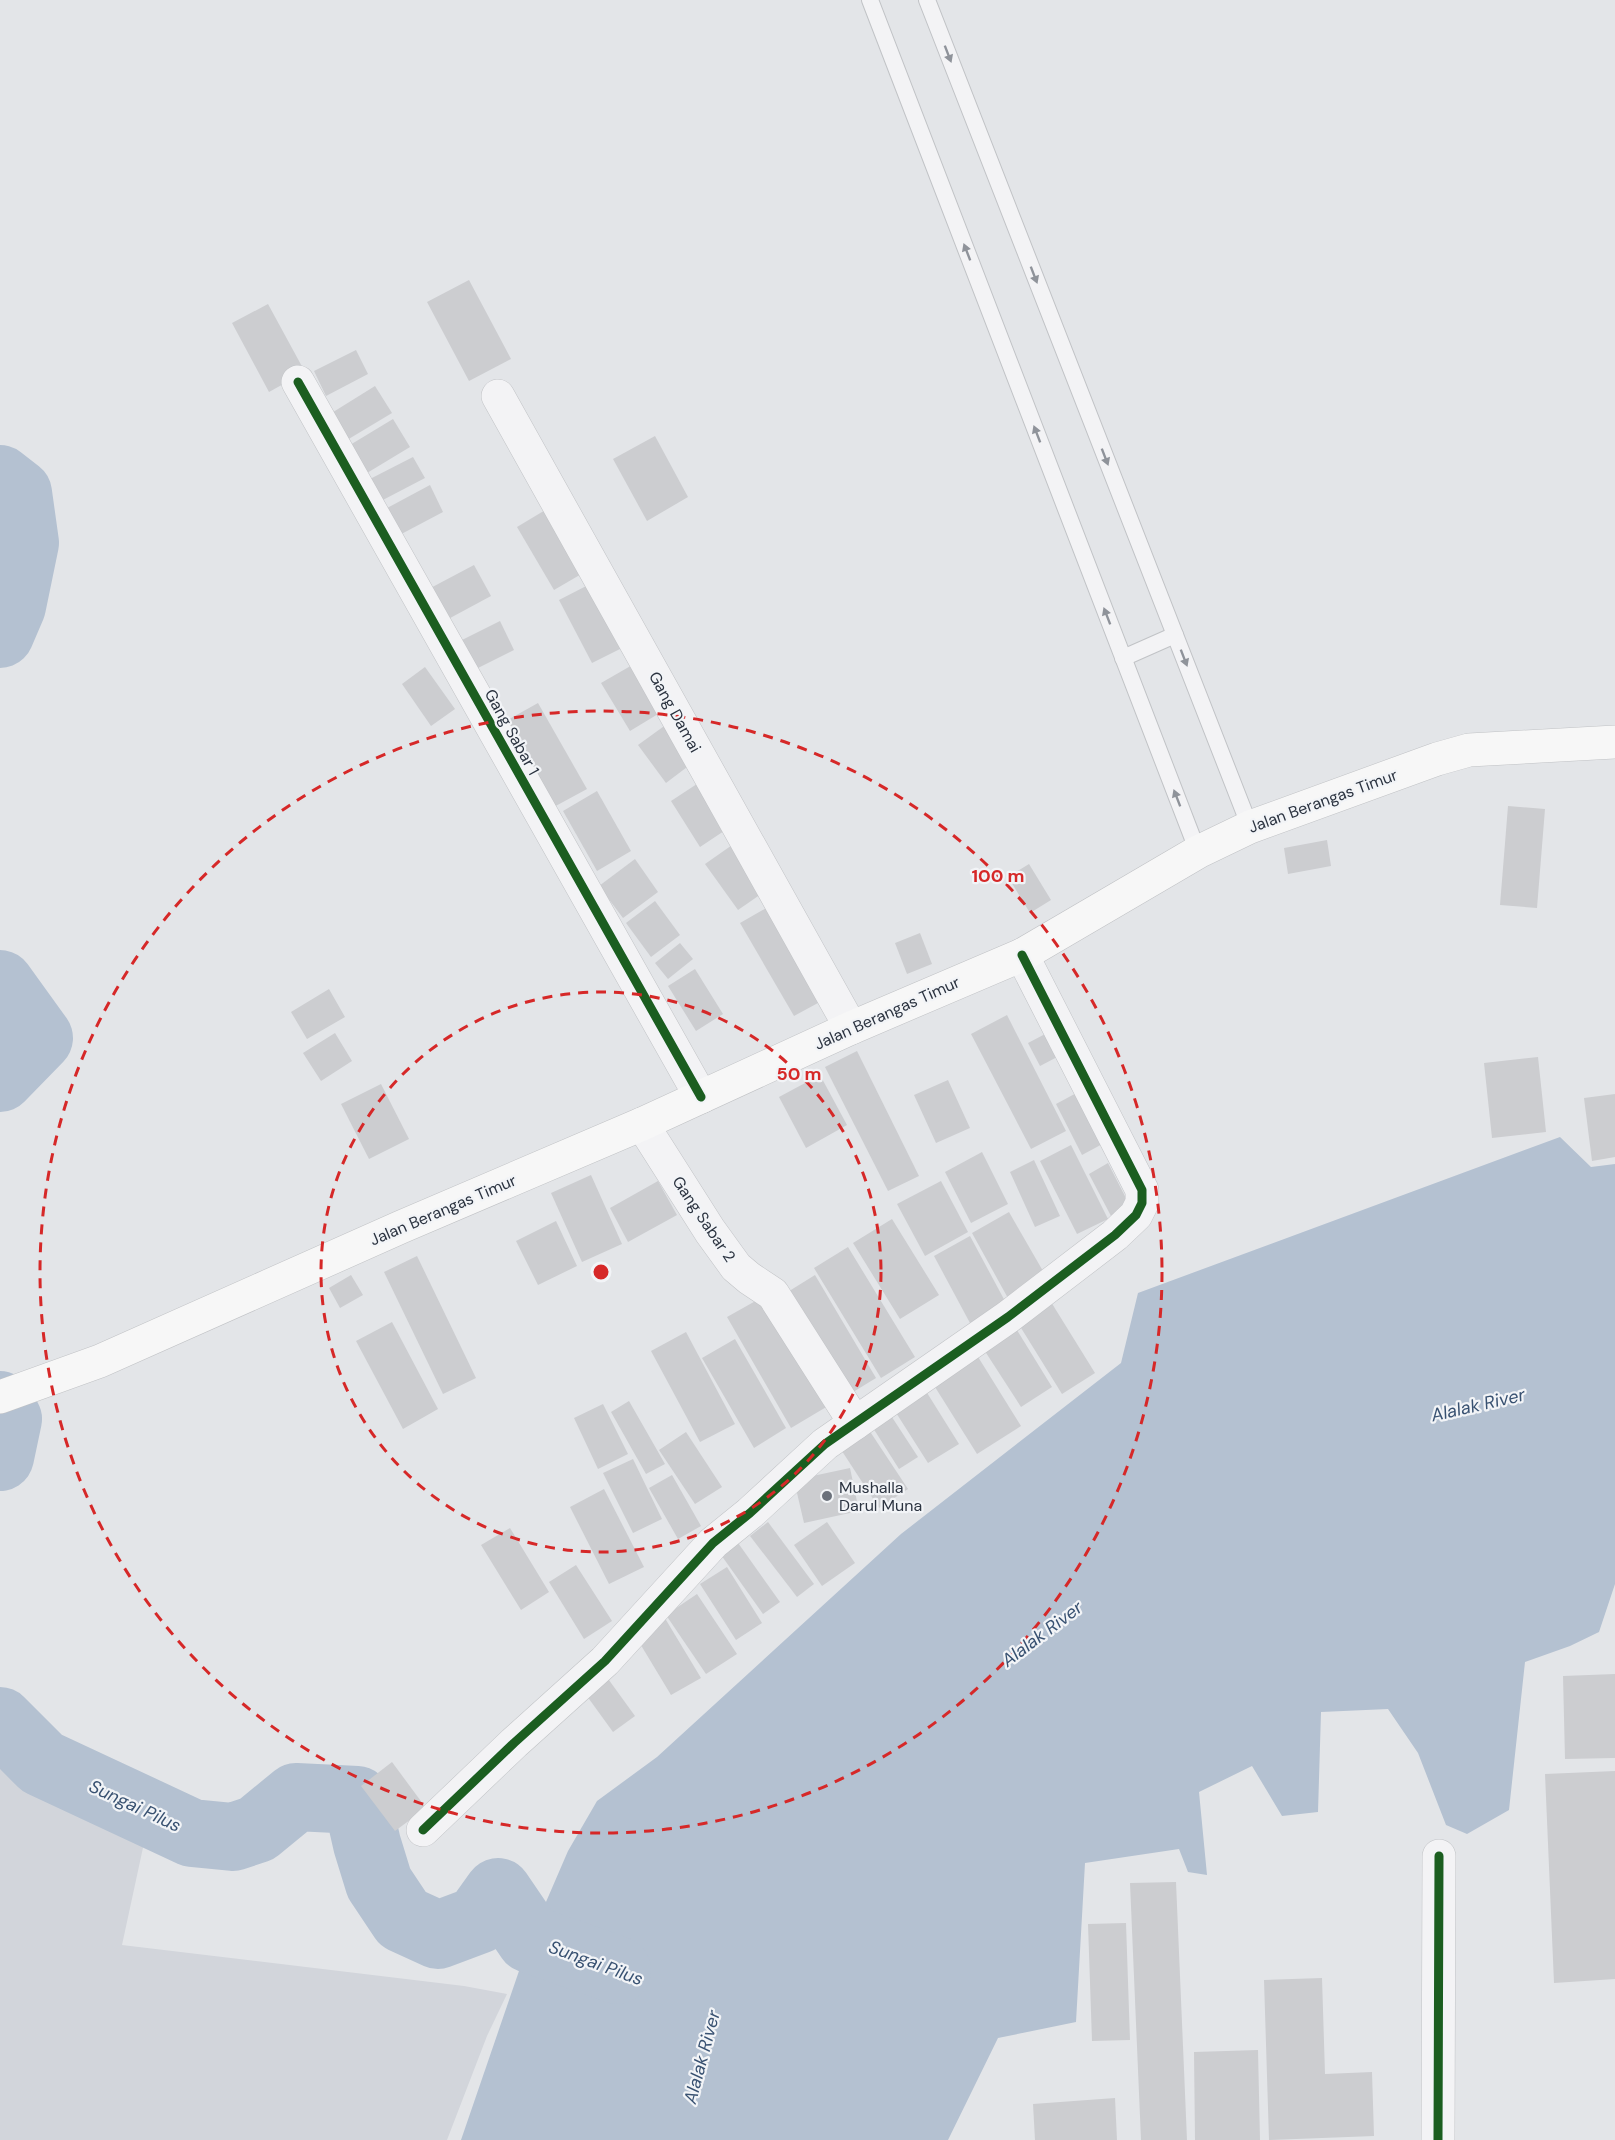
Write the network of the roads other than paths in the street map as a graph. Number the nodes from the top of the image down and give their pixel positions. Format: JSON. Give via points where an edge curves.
{"nodes":[{"id":1,"x":870,"y":0,"type":"edge"},
{"id":2,"x":927,"y":0,"type":"edge"},
{"id":3,"x":298,"y":382,"type":"dead end"},
{"id":4,"x":498,"y":396,"type":"dead end"},
{"id":5,"x":1175,"y":635,"type":"junction"},
{"id":6,"x":1123,"y":658,"type":"junction"},
{"id":7,"x":1615,"y":742,"type":"edge"},
{"id":8,"x":1250,"y":827,"type":"junction"},
{"id":9,"x":1198,"y":852,"type":"junction"},
{"id":10,"x":1022,"y":955,"type":"junction"},
{"id":11,"x":851,"y":1029,"type":"junction"},
{"id":12,"x":701,"y":1097,"type":"junction"},
{"id":13,"x":642,"y":1124,"type":"junction"},
{"id":14,"x":8,"y":1394,"type":"edge"},
{"id":15,"x":855,"y":1423,"type":"junction"},
{"id":16,"x":423,"y":1830,"type":"dead end"},
{"id":17,"x":1439,"y":1856,"type":"dead end"},
{"id":18,"x":1438,"y":2140,"type":"edge"}],
"edges":[{"from":6,"to":1,"type":"lane","one_way":true},
{"from":2,"to":5,"type":"lane","one_way":true},
{"from":3,"to":12,"type":"street","name":"Gang Sabar 1"},
{"from":4,"to":11,"type":"street","name":"Gang Damai"},
{"from":5,"to":6,"type":"lane"},
{"from":5,"to":8,"type":"lane","one_way":true},
{"from":9,"to":6,"type":"lane","one_way":true},
{"from":7,"to":8,"type":"main road","name":"Jalan Berangas Timur","via":[[1469,750]]},
{"from":8,"to":9,"type":"main road","name":"Jalan Berangas Timur"},
{"from":9,"to":10,"type":"main road","name":"Jalan Berangas Timur"},
{"from":10,"to":11,"type":"main road","name":"Jalan Berangas Timur"},
{"from":10,"to":15,"type":"street","via":[[1142,1190],[1142,1203],[1122,1228],[1008,1317]]},
{"from":11,"to":12,"type":"main road","name":"Jalan Berangas Timur"},
{"from":12,"to":13,"type":"main road","name":"Jalan Berangas Timur"},
{"from":13,"to":14,"type":"main road","name":"Jalan Berangas Timur","via":[[100,1361]]},
{"from":13,"to":15,"type":"street","name":"Gang Sabar 2","via":[[736,1267],[773,1294]]},
{"from":15,"to":16,"type":"street","via":[[825,1444],[713,1543],[605,1661]]},
{"from":17,"to":18,"type":"street"}]}
